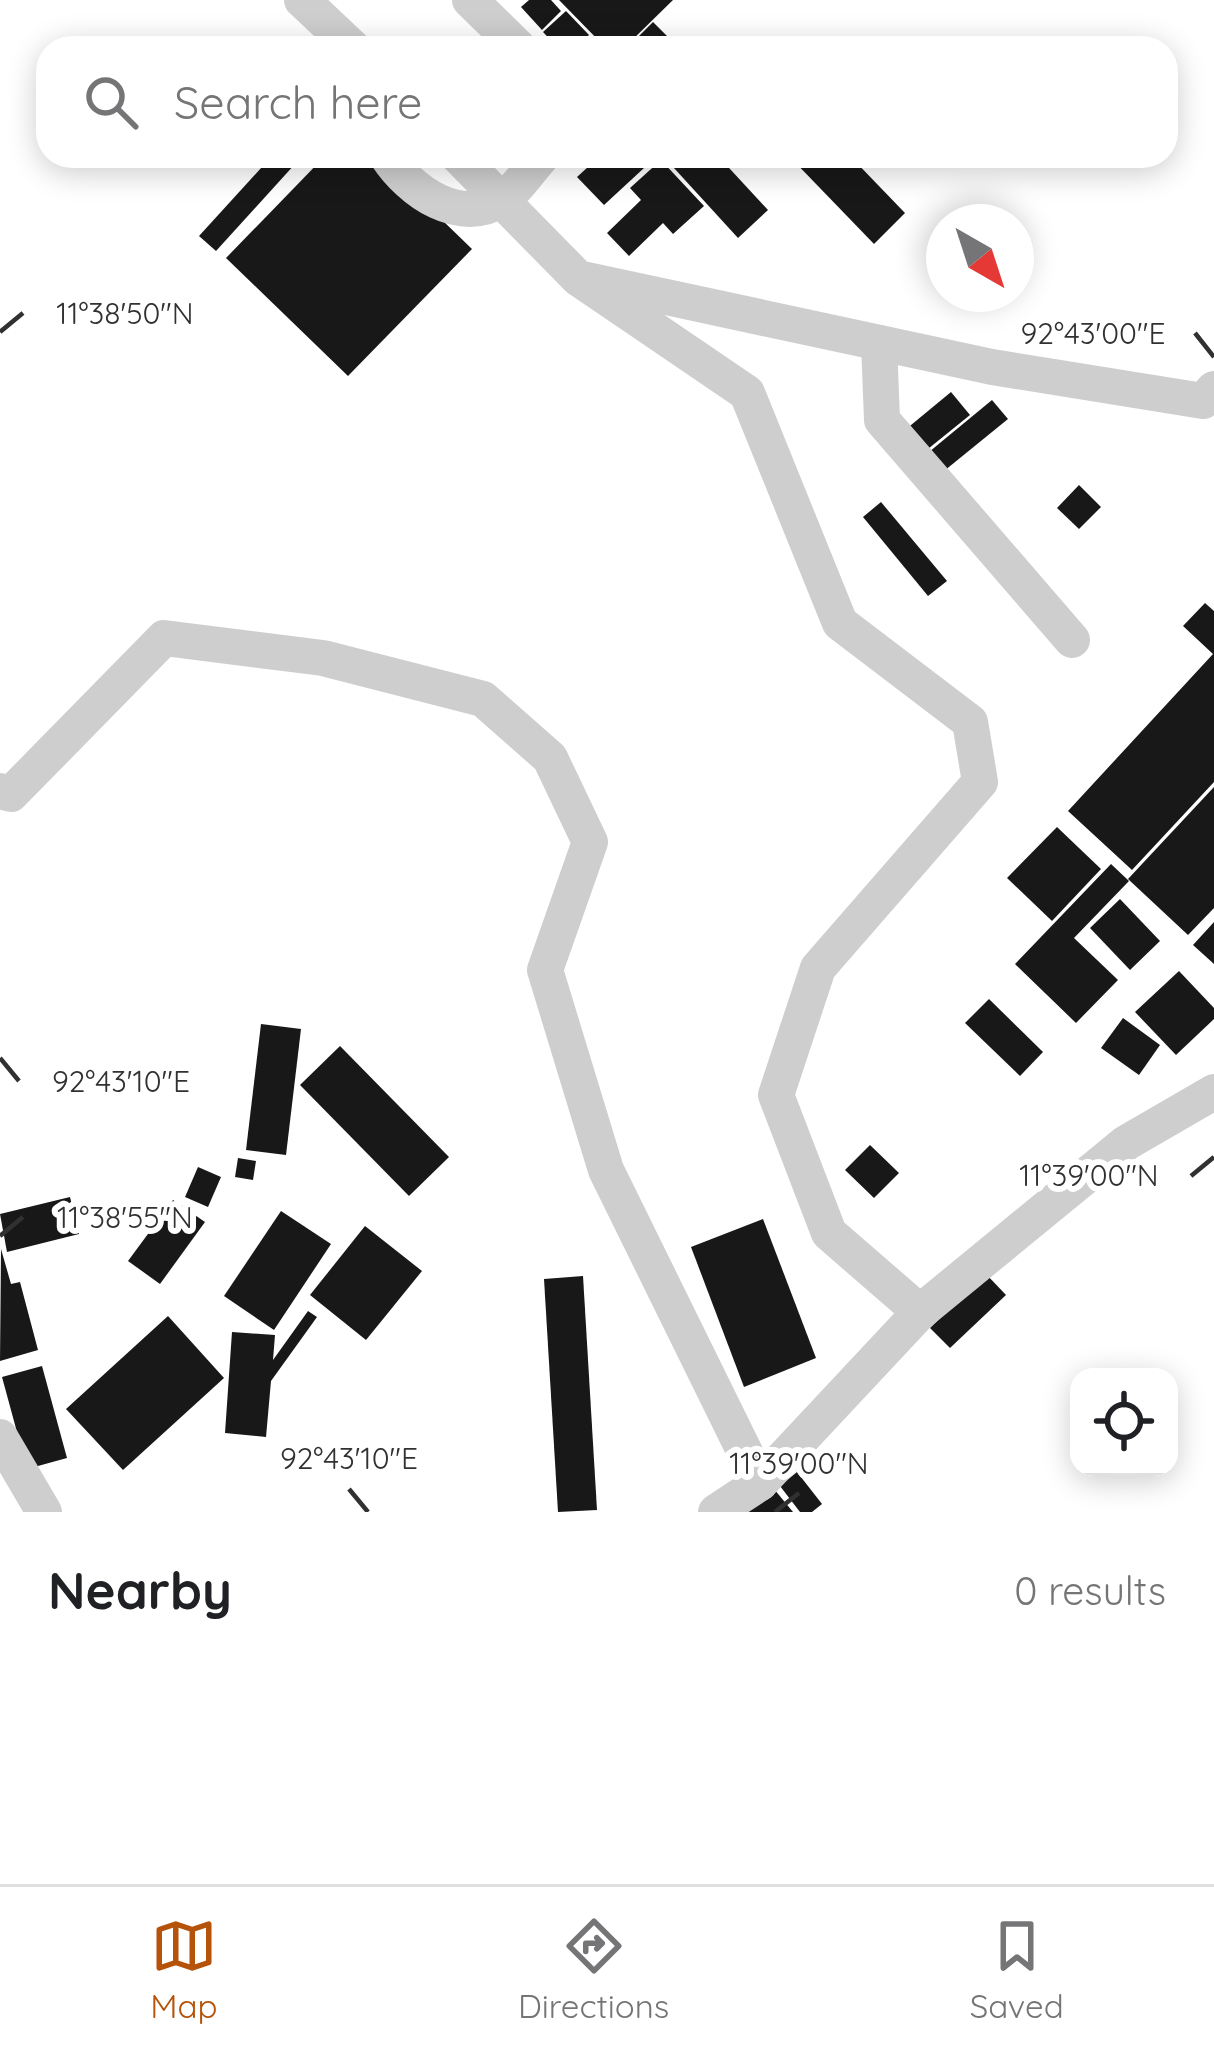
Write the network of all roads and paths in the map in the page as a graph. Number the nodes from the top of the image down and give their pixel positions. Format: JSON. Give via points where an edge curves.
{"nodes":[{"id":1,"x":470,"y":0,"type":"edge"},
{"id":2,"x":317,"y":4,"type":"edge"},
{"id":3,"x":343,"y":36,"type":"edge"},
{"id":4,"x":507,"y":36,"type":"edge"},
{"id":5,"x":399,"y":168,"type":"edge"},
{"id":6,"x":470,"y":168,"type":"edge"},
{"id":7,"x":531,"y":168,"type":"edge"},
{"id":8,"x":501,"y":200,"type":"junction"},
{"id":9,"x":578,"y":278,"type":"junction"},
{"id":10,"x":879,"y":343,"type":"junction"},
{"id":11,"x":1214,"y":389,"type":"edge"},
{"id":12,"x":1072,"y":640,"type":"dead end"},
{"id":13,"x":0,"y":791,"type":"edge"},
{"id":14,"x":1214,"y":1092,"type":"edge"},
{"id":15,"x":920,"y":1312,"type":"junction"},
{"id":16,"x":0,"y":1437,"type":"edge"},
{"id":17,"x":760,"y":1483,"type":"junction"},
{"id":18,"x":44,"y":1512,"type":"edge"},
{"id":19,"x":716,"y":1512,"type":"edge"}],
"edges":[{"from":1,"to":4,"type":"street"},
{"from":2,"to":3,"type":"street"},
{"from":5,"to":8,"type":"street","via":[[429,199],[464,210]]},
{"from":6,"to":8,"type":"street"},
{"from":7,"to":8,"type":"street"},
{"from":8,"to":9,"type":"street"},
{"from":9,"to":10,"type":"street"},
{"from":9,"to":15,"type":"street","via":[[747,393],[841,623],[970,722],[980,782],[818,968],[776,1095],[829,1233]]},
{"from":10,"to":11,"type":"street","via":[[1202,401]]},
{"from":10,"to":12,"type":"street","via":[[882,420]]},
{"from":13,"to":17,"type":"street","via":[[11,794],[164,638],[322,658],[483,699],[550,758],[590,842],[545,970],[607,1170]]},
{"from":14,"to":15,"type":"street","via":[[1126,1143]]},
{"from":15,"to":17,"type":"street"},
{"from":16,"to":18,"type":"street"},
{"from":17,"to":19,"type":"street"}]}
